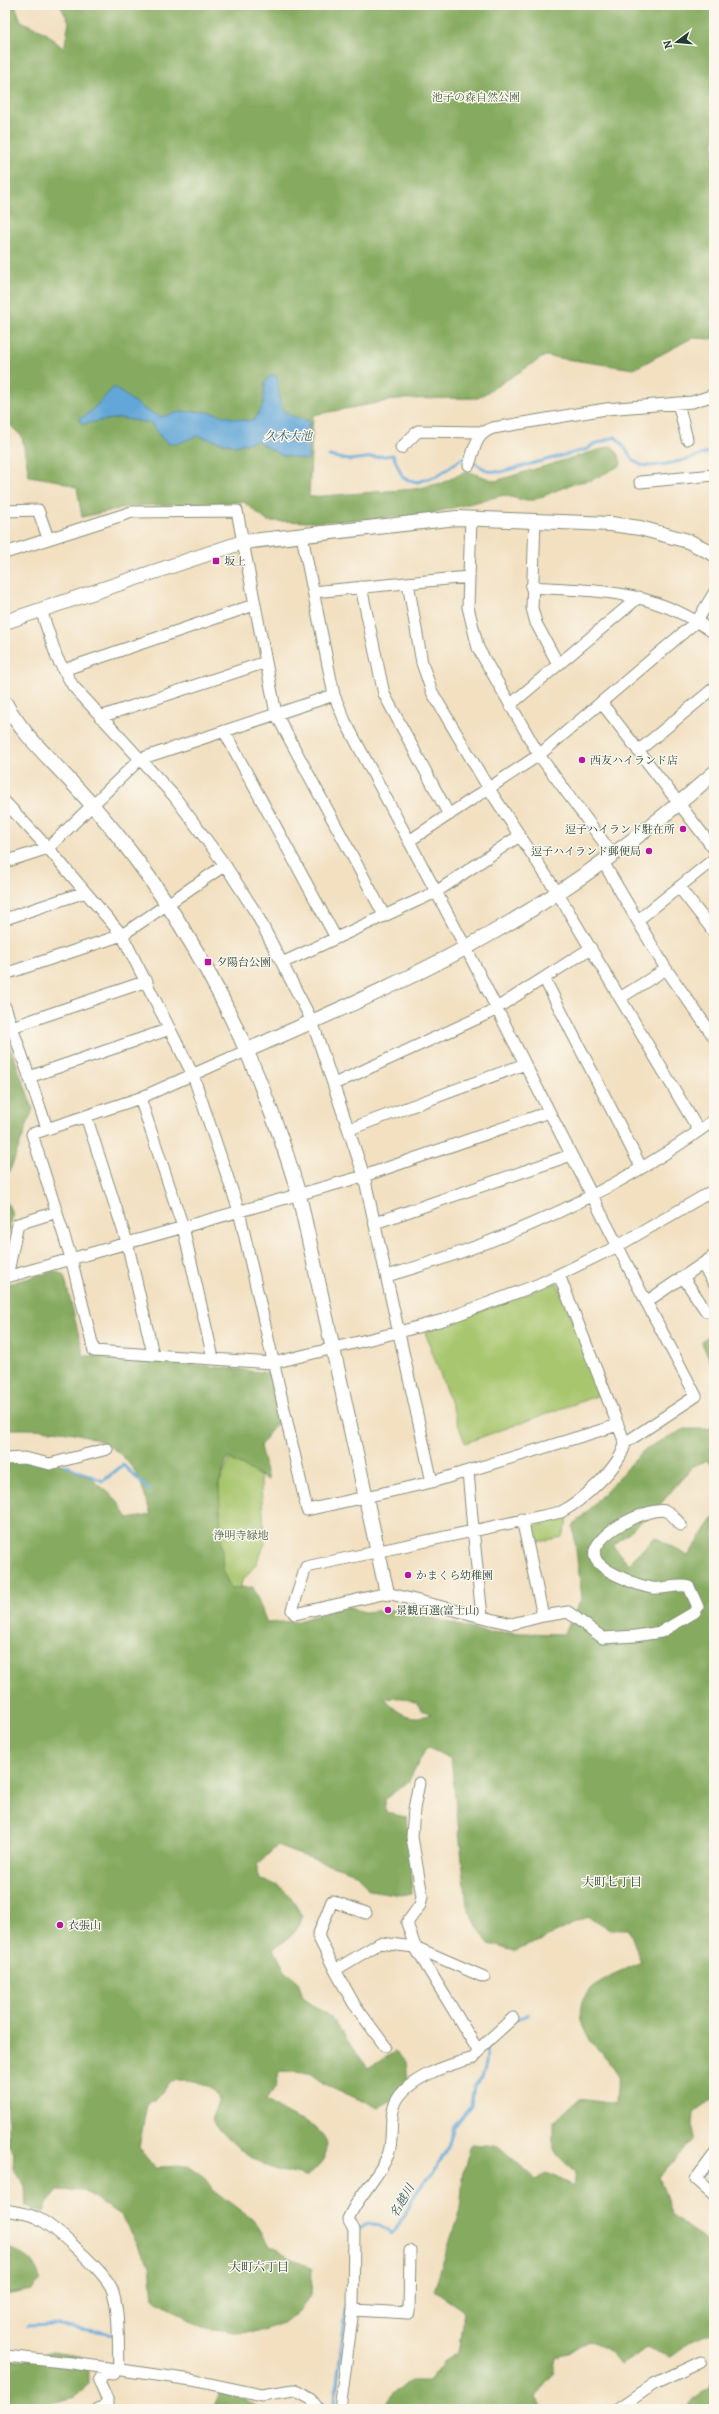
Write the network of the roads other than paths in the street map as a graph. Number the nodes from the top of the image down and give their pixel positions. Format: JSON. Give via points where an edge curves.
{"nodes":[{"id":1,"x":714,"y":395,"type":"edge"},
{"id":2,"x":678,"y":403,"type":"junction"},
{"id":3,"x":482,"y":432,"type":"junction"},
{"id":4,"x":687,"y":438,"type":"dead end"},
{"id":5,"x":401,"y":448,"type":"dead end"},
{"id":6,"x":470,"y":462,"type":"dead end"},
{"id":7,"x":714,"y":476,"type":"edge"},
{"id":8,"x":640,"y":482,"type":"dead end"},
{"id":9,"x":5,"y":511,"type":"edge"},
{"id":10,"x":471,"y":518,"type":"junction"},
{"id":11,"x":535,"y":520,"type":"junction"},
{"id":12,"x":302,"y":536,"type":"junction"},
{"id":13,"x":48,"y":538,"type":"junction"},
{"id":14,"x":243,"y":542,"type":"junction"},
{"id":15,"x":5,"y":553,"type":"edge"},
{"id":16,"x":714,"y":554,"type":"edge"},
{"id":17,"x":468,"y":577,"type":"junction"},
{"id":18,"x":408,"y":582,"type":"junction"},
{"id":19,"x":361,"y":587,"type":"junction"},
{"id":20,"x":532,"y":588,"type":"junction"},
{"id":21,"x":313,"y":592,"type":"junction"},
{"id":22,"x":714,"y":593,"type":"edge"},
{"id":23,"x":639,"y":597,"type":"junction"},
{"id":24,"x":254,"y":605,"type":"junction"},
{"id":25,"x":41,"y":610,"type":"junction"},
{"id":26,"x":5,"y":622,"type":"edge"},
{"id":27,"x":698,"y":622,"type":"junction"},
{"id":28,"x":714,"y":634,"type":"edge"},
{"id":29,"x":266,"y":662,"type":"junction"},
{"id":30,"x":558,"y":664,"type":"junction"},
{"id":31,"x":63,"y":670,"type":"junction"},
{"id":32,"x":714,"y":688,"type":"edge"},
{"id":33,"x":334,"y":695,"type":"junction"},
{"id":34,"x":601,"y":702,"type":"junction"},
{"id":35,"x":5,"y":703,"type":"edge"},
{"id":36,"x":510,"y":705,"type":"junction"},
{"id":37,"x":276,"y":714,"type":"junction"},
{"id":38,"x":100,"y":717,"type":"junction"},
{"id":39,"x":224,"y":731,"type":"junction"},
{"id":40,"x":638,"y":750,"type":"junction"},
{"id":41,"x":539,"y":755,"type":"junction"},
{"id":42,"x":140,"y":759,"type":"junction"},
{"id":43,"x":714,"y":773,"type":"edge"},
{"id":44,"x":488,"y":789,"type":"junction"},
{"id":45,"x":6,"y":804,"type":"edge"},
{"id":46,"x":92,"y":804,"type":"junction"},
{"id":47,"x":678,"y":804,"type":"junction"},
{"id":48,"x":449,"y":815,"type":"junction"},
{"id":49,"x":519,"y":836,"type":"junction"},
{"id":50,"x":409,"y":841,"type":"junction"},
{"id":51,"x":48,"y":848,"type":"junction"},
{"id":52,"x":714,"y":849,"type":"edge"},
{"id":53,"x":608,"y":858,"type":"junction"},
{"id":54,"x":714,"y":859,"type":"edge"},
{"id":55,"x":5,"y":862,"type":"edge"},
{"id":56,"x":225,"y":865,"type":"junction"},
{"id":57,"x":679,"y":887,"type":"junction"},
{"id":58,"x":85,"y":892,"type":"junction"},
{"id":59,"x":436,"y":892,"type":"junction"},
{"id":60,"x":557,"y":892,"type":"junction"},
{"id":61,"x":168,"y":903,"type":"junction"},
{"id":62,"x":384,"y":915,"type":"junction"},
{"id":63,"x":5,"y":919,"type":"edge"},
{"id":64,"x":638,"y":920,"type":"junction"},
{"id":65,"x":714,"y":932,"type":"edge"},
{"id":66,"x":122,"y":935,"type":"junction"},
{"id":67,"x":336,"y":938,"type":"junction"},
{"id":68,"x":466,"y":948,"type":"junction"},
{"id":69,"x":591,"y":948,"type":"junction"},
{"id":70,"x":282,"y":963,"type":"junction"},
{"id":71,"x":666,"y":969,"type":"junction"},
{"id":72,"x":5,"y":974,"type":"edge"},
{"id":73,"x":544,"y":978,"type":"junction"},
{"id":74,"x":147,"y":981,"type":"junction"},
{"id":75,"x":620,"y":998,"type":"junction"},
{"id":76,"x":5,"y":1007,"type":"edge"},
{"id":77,"x":497,"y":1008,"type":"junction"},
{"id":78,"x":312,"y":1021,"type":"junction"},
{"id":79,"x":12,"y":1027,"type":"junction"},
{"id":80,"x":170,"y":1029,"type":"junction"},
{"id":81,"x":714,"y":1037,"type":"edge"},
{"id":82,"x":248,"y":1050,"type":"junction"},
{"id":83,"x":525,"y":1064,"type":"junction"},
{"id":84,"x":193,"y":1075,"type":"junction"},
{"id":85,"x":29,"y":1076,"type":"junction"},
{"id":86,"x":334,"y":1084,"type":"junction"},
{"id":87,"x":140,"y":1098,"type":"junction"},
{"id":88,"x":549,"y":1112,"type":"junction"},
{"id":89,"x":86,"y":1116,"type":"junction"},
{"id":90,"x":714,"y":1120,"type":"edge"},
{"id":91,"x":47,"y":1128,"type":"junction"},
{"id":92,"x":350,"y":1129,"type":"junction"},
{"id":93,"x":699,"y":1131,"type":"junction"},
{"id":94,"x":571,"y":1155,"type":"junction"},
{"id":95,"x":641,"y":1167,"type":"junction"},
{"id":96,"x":364,"y":1176,"type":"junction"},
{"id":97,"x":714,"y":1190,"type":"edge"},
{"id":98,"x":299,"y":1195,"type":"junction"},
{"id":99,"x":593,"y":1196,"type":"junction"},
{"id":100,"x":239,"y":1211,"type":"junction"},
{"id":101,"x":57,"y":1212,"type":"junction"},
{"id":102,"x":375,"y":1223,"type":"junction"},
{"id":103,"x":183,"y":1227,"type":"junction"},
{"id":104,"x":127,"y":1242,"type":"junction"},
{"id":105,"x":618,"y":1246,"type":"junction"},
{"id":106,"x":714,"y":1256,"type":"edge"},
{"id":107,"x":71,"y":1258,"type":"junction"},
{"id":108,"x":702,"y":1264,"type":"junction"},
{"id":109,"x":559,"y":1275,"type":"junction"},
{"id":110,"x":387,"y":1276,"type":"junction"},
{"id":111,"x":683,"y":1277,"type":"junction"},
{"id":112,"x":714,"y":1283,"type":"edge"},
{"id":113,"x":646,"y":1302,"type":"junction"},
{"id":114,"x":706,"y":1311,"type":"dead end"},
{"id":115,"x":399,"y":1332,"type":"junction"},
{"id":116,"x":333,"y":1348,"type":"junction"},
{"id":117,"x":153,"y":1354,"type":"junction"},
{"id":118,"x":213,"y":1358,"type":"junction"},
{"id":119,"x":273,"y":1363,"type":"junction"},
{"id":120,"x":618,"y":1425,"type":"junction"},
{"id":121,"x":625,"y":1443,"type":"junction"},
{"id":122,"x":107,"y":1449,"type":"dead end"},
{"id":123,"x":5,"y":1458,"type":"edge"},
{"id":124,"x":468,"y":1472,"type":"junction"},
{"id":125,"x":432,"y":1482,"type":"junction"},
{"id":126,"x":366,"y":1497,"type":"junction"},
{"id":127,"x":522,"y":1519,"type":"junction"},
{"id":128,"x":681,"y":1525,"type":"dead end"},
{"id":129,"x":473,"y":1529,"type":"junction"},
{"id":130,"x":378,"y":1550,"type":"junction"},
{"id":131,"x":387,"y":1593,"type":"junction"},
{"id":132,"x":542,"y":1616,"type":"junction"},
{"id":133,"x":482,"y":1617,"type":"junction"},
{"id":134,"x":419,"y":1784,"type":"dead end"},
{"id":135,"x":366,"y":1913,"type":"dead end"},
{"id":136,"x":415,"y":1947,"type":"junction"},
{"id":137,"x":335,"y":1970,"type":"junction"},
{"id":138,"x":484,"y":1977,"type":"dead end"},
{"id":139,"x":513,"y":2018,"type":"dead end"},
{"id":140,"x":385,"y":2046,"type":"dead end"},
{"id":141,"x":479,"y":2052,"type":"junction"},
{"id":142,"x":714,"y":2155,"type":"edge"},
{"id":143,"x":714,"y":2195,"type":"edge"},
{"id":144,"x":5,"y":2210,"type":"edge"},
{"id":145,"x":410,"y":2251,"type":"dead end"},
{"id":146,"x":353,"y":2310,"type":"junction"},
{"id":147,"x":5,"y":2356,"type":"edge"},
{"id":148,"x":701,"y":2362,"type":"dead end"},
{"id":149,"x":117,"y":2369,"type":"junction"},
{"id":150,"x":97,"y":2409,"type":"edge"},
{"id":151,"x":318,"y":2409,"type":"edge"},
{"id":152,"x":340,"y":2409,"type":"edge"},
{"id":153,"x":618,"y":2409,"type":"edge"}],
"edges":[{"from":1,"to":2,"type":"street"},
{"from":2,"to":3,"type":"street","via":[[606,409]]},
{"from":2,"to":4,"type":"street"},
{"from":3,"to":5,"type":"street","via":[[418,431]]},
{"from":3,"to":6,"type":"street"},
{"from":7,"to":8,"type":"street"},
{"from":9,"to":13,"type":"street","via":[[38,510]]},
{"from":10,"to":11,"type":"street"},
{"from":10,"to":12,"type":"street"},
{"from":10,"to":17,"type":"street"},
{"from":11,"to":16,"type":"street","via":[[640,528],[688,541]]},
{"from":11,"to":20,"type":"street"},
{"from":12,"to":14,"type":"street"},
{"from":12,"to":21,"type":"street"},
{"from":13,"to":14,"type":"street","via":[[132,512],[237,511]]},
{"from":13,"to":15,"type":"street"},
{"from":14,"to":24,"type":"street"},
{"from":14,"to":25,"type":"street"},
{"from":17,"to":18,"type":"street"},
{"from":17,"to":36,"type":"street","via":[[468,607],[478,648]]},
{"from":18,"to":19,"type":"street"},
{"from":18,"to":44,"type":"street","via":[[427,681]]},
{"from":19,"to":21,"type":"street"},
{"from":19,"to":48,"type":"street","via":[[384,694]]},
{"from":20,"to":23,"type":"street","via":[[607,592]]},
{"from":20,"to":30,"type":"street","via":[[532,608],[536,623]]},
{"from":21,"to":33,"type":"street"},
{"from":22,"to":27,"type":"street"},
{"from":23,"to":27,"type":"street"},
{"from":23,"to":30,"type":"street"},
{"from":24,"to":29,"type":"street"},
{"from":24,"to":31,"type":"street"},
{"from":25,"to":26,"type":"street"},
{"from":25,"to":31,"type":"street"},
{"from":27,"to":28,"type":"street"},
{"from":27,"to":34,"type":"street"},
{"from":29,"to":37,"type":"street"},
{"from":29,"to":38,"type":"street"},
{"from":30,"to":36,"type":"street"},
{"from":31,"to":38,"type":"street","via":[[73,686]]},
{"from":32,"to":40,"type":"street"},
{"from":33,"to":37,"type":"street"},
{"from":33,"to":50,"type":"street","via":[[358,750]]},
{"from":34,"to":40,"type":"street"},
{"from":34,"to":41,"type":"street"},
{"from":35,"to":46,"type":"street","via":[[26,733]]},
{"from":36,"to":41,"type":"street"},
{"from":37,"to":39,"type":"street"},
{"from":37,"to":62,"type":"street"},
{"from":38,"to":42,"type":"street"},
{"from":39,"to":42,"type":"street"},
{"from":39,"to":67,"type":"street"},
{"from":40,"to":47,"type":"street"},
{"from":41,"to":44,"type":"street"},
{"from":41,"to":53,"type":"street"},
{"from":42,"to":46,"type":"street"},
{"from":42,"to":56,"type":"street","via":[[174,796]]},
{"from":43,"to":47,"type":"street"},
{"from":44,"to":48,"type":"street"},
{"from":44,"to":49,"type":"street"},
{"from":45,"to":51,"type":"street"},
{"from":46,"to":51,"type":"street"},
{"from":46,"to":61,"type":"street"},
{"from":47,"to":52,"type":"street"},
{"from":47,"to":53,"type":"street"},
{"from":48,"to":50,"type":"street"},
{"from":49,"to":59,"type":"street"},
{"from":49,"to":60,"type":"street"},
{"from":50,"to":59,"type":"street"},
{"from":51,"to":55,"type":"street"},
{"from":51,"to":58,"type":"street"},
{"from":53,"to":60,"type":"street"},
{"from":53,"to":64,"type":"street"},
{"from":54,"to":57,"type":"street"},
{"from":56,"to":61,"type":"street"},
{"from":56,"to":70,"type":"street","via":[[256,913]]},
{"from":57,"to":64,"type":"street"},
{"from":57,"to":65,"type":"street"},
{"from":58,"to":63,"type":"street"},
{"from":58,"to":66,"type":"street"},
{"from":59,"to":62,"type":"street"},
{"from":59,"to":68,"type":"street"},
{"from":60,"to":68,"type":"street"},
{"from":60,"to":69,"type":"street"},
{"from":61,"to":66,"type":"street"},
{"from":61,"to":82,"type":"street","via":[[213,979]]},
{"from":62,"to":67,"type":"street"},
{"from":64,"to":71,"type":"street"},
{"from":66,"to":72,"type":"street"},
{"from":66,"to":74,"type":"street"},
{"from":67,"to":70,"type":"street"},
{"from":68,"to":77,"type":"street"},
{"from":68,"to":78,"type":"street"},
{"from":69,"to":73,"type":"street"},
{"from":69,"to":75,"type":"street"},
{"from":70,"to":78,"type":"street"},
{"from":71,"to":75,"type":"street"},
{"from":71,"to":81,"type":"street"},
{"from":73,"to":77,"type":"street"},
{"from":73,"to":95,"type":"street"},
{"from":74,"to":79,"type":"street"},
{"from":74,"to":80,"type":"street"},
{"from":75,"to":93,"type":"street"},
{"from":76,"to":79,"type":"street"},
{"from":77,"to":83,"type":"street"},
{"from":77,"to":86,"type":"street"},
{"from":78,"to":82,"type":"street"},
{"from":78,"to":86,"type":"street"},
{"from":79,"to":85,"type":"street"},
{"from":80,"to":84,"type":"street"},
{"from":80,"to":85,"type":"street"},
{"from":82,"to":84,"type":"street"},
{"from":82,"to":98,"type":"street","via":[[271,1107]]},
{"from":83,"to":88,"type":"street"},
{"from":83,"to":92,"type":"street"},
{"from":84,"to":87,"type":"street"},
{"from":84,"to":100,"type":"street"},
{"from":85,"to":91,"type":"street"},
{"from":86,"to":92,"type":"street"},
{"from":87,"to":89,"type":"street"},
{"from":87,"to":103,"type":"street"},
{"from":88,"to":94,"type":"street"},
{"from":88,"to":96,"type":"street"},
{"from":89,"to":91,"type":"street"},
{"from":89,"to":104,"type":"street"},
{"from":90,"to":93,"type":"street"},
{"from":91,"to":101,"type":"street","via":[[32,1134]]},
{"from":92,"to":96,"type":"street"},
{"from":93,"to":95,"type":"street"},
{"from":94,"to":99,"type":"street"},
{"from":94,"to":102,"type":"street"},
{"from":95,"to":99,"type":"street"},
{"from":96,"to":98,"type":"street"},
{"from":96,"to":102,"type":"street"},
{"from":97,"to":105,"type":"street"},
{"from":98,"to":100,"type":"street"},
{"from":98,"to":116,"type":"street"},
{"from":99,"to":105,"type":"street"},
{"from":99,"to":110,"type":"street","via":[[503,1238]]},
{"from":100,"to":103,"type":"street"},
{"from":100,"to":119,"type":"street"},
{"from":101,"to":107,"type":"street"},
{"from":101,"to":107,"type":"street","via":[[18,1224],[7,1277]]},
{"from":102,"to":110,"type":"street"},
{"from":103,"to":104,"type":"street"},
{"from":103,"to":118,"type":"street"},
{"from":104,"to":107,"type":"street"},
{"from":104,"to":117,"type":"street"},
{"from":105,"to":109,"type":"street"},
{"from":105,"to":113,"type":"street"},
{"from":106,"to":108,"type":"street"},
{"from":107,"to":117,"type":"street","via":[[94,1351]]},
{"from":108,"to":111,"type":"street"},
{"from":108,"to":112,"type":"street"},
{"from":109,"to":115,"type":"street","via":[[484,1305]]},
{"from":109,"to":120,"type":"street"},
{"from":110,"to":115,"type":"street"},
{"from":111,"to":113,"type":"street"},
{"from":111,"to":114,"type":"street"},
{"from":113,"to":121,"type":"street","via":[[696,1396]]},
{"from":115,"to":116,"type":"street"},
{"from":115,"to":125,"type":"street"},
{"from":116,"to":119,"type":"street"},
{"from":116,"to":126,"type":"street"},
{"from":117,"to":118,"type":"street"},
{"from":118,"to":119,"type":"street"},
{"from":119,"to":126,"type":"street","via":[[307,1510]]},
{"from":120,"to":121,"type":"street"},
{"from":120,"to":124,"type":"street"},
{"from":121,"to":127,"type":"street","via":[[624,1451],[611,1470],[570,1507],[561,1512]]},
{"from":122,"to":123,"type":"street","via":[[50,1464],[24,1458]]},
{"from":124,"to":125,"type":"street"},
{"from":124,"to":129,"type":"street"},
{"from":125,"to":126,"type":"street"},
{"from":126,"to":130,"type":"street"},
{"from":127,"to":129,"type":"street"},
{"from":127,"to":132,"type":"street"},
{"from":128,"to":132,"type":"street","via":[[668,1511],[659,1510],[632,1519],[610,1531],[595,1546],[594,1556],[598,1564],[610,1571],[652,1588],[689,1587],[698,1607],[695,1612],[661,1632],[603,1638],[568,1612]]},
{"from":129,"to":130,"type":"street"},
{"from":129,"to":133,"type":"street"},
{"from":130,"to":131,"type":"street"},
{"from":130,"to":131,"type":"street","via":[[306,1567],[292,1610],[295,1614]]},
{"from":131,"to":133,"type":"street"},
{"from":132,"to":133,"type":"street","via":[[512,1624]]},
{"from":134,"to":136,"type":"street","via":[[412,1837],[422,1896],[420,1906],[407,1923]]},
{"from":135,"to":137,"type":"street","via":[[332,1901],[318,1936]]},
{"from":136,"to":137,"type":"street","via":[[380,1943]]},
{"from":136,"to":138,"type":"street"},
{"from":136,"to":141,"type":"street"},
{"from":137,"to":140,"type":"street","via":[[354,2004]]},
{"from":139,"to":141,"type":"street","via":[[480,2048]]},
{"from":141,"to":146,"type":"street","via":[[474,2058],[446,2065],[417,2080],[397,2099],[393,2108],[388,2153],[370,2187],[355,2203],[348,2219],[354,2230]]},
{"from":142,"to":143,"type":"street","via":[[696,2179]]},
{"from":144,"to":149,"type":"street","via":[[34,2216],[44,2221],[92,2263],[111,2287],[118,2331]]},
{"from":145,"to":146,"type":"street","via":[[409,2313]]},
{"from":146,"to":152,"type":"street"},
{"from":147,"to":149,"type":"street"},
{"from":148,"to":153,"type":"street","via":[[654,2384]]},
{"from":149,"to":150,"type":"street","via":[[114,2375],[104,2374],[99,2381],[107,2405]]},
{"from":149,"to":151,"type":"street","via":[[192,2380],[262,2395],[294,2390],[311,2399]]}]}
